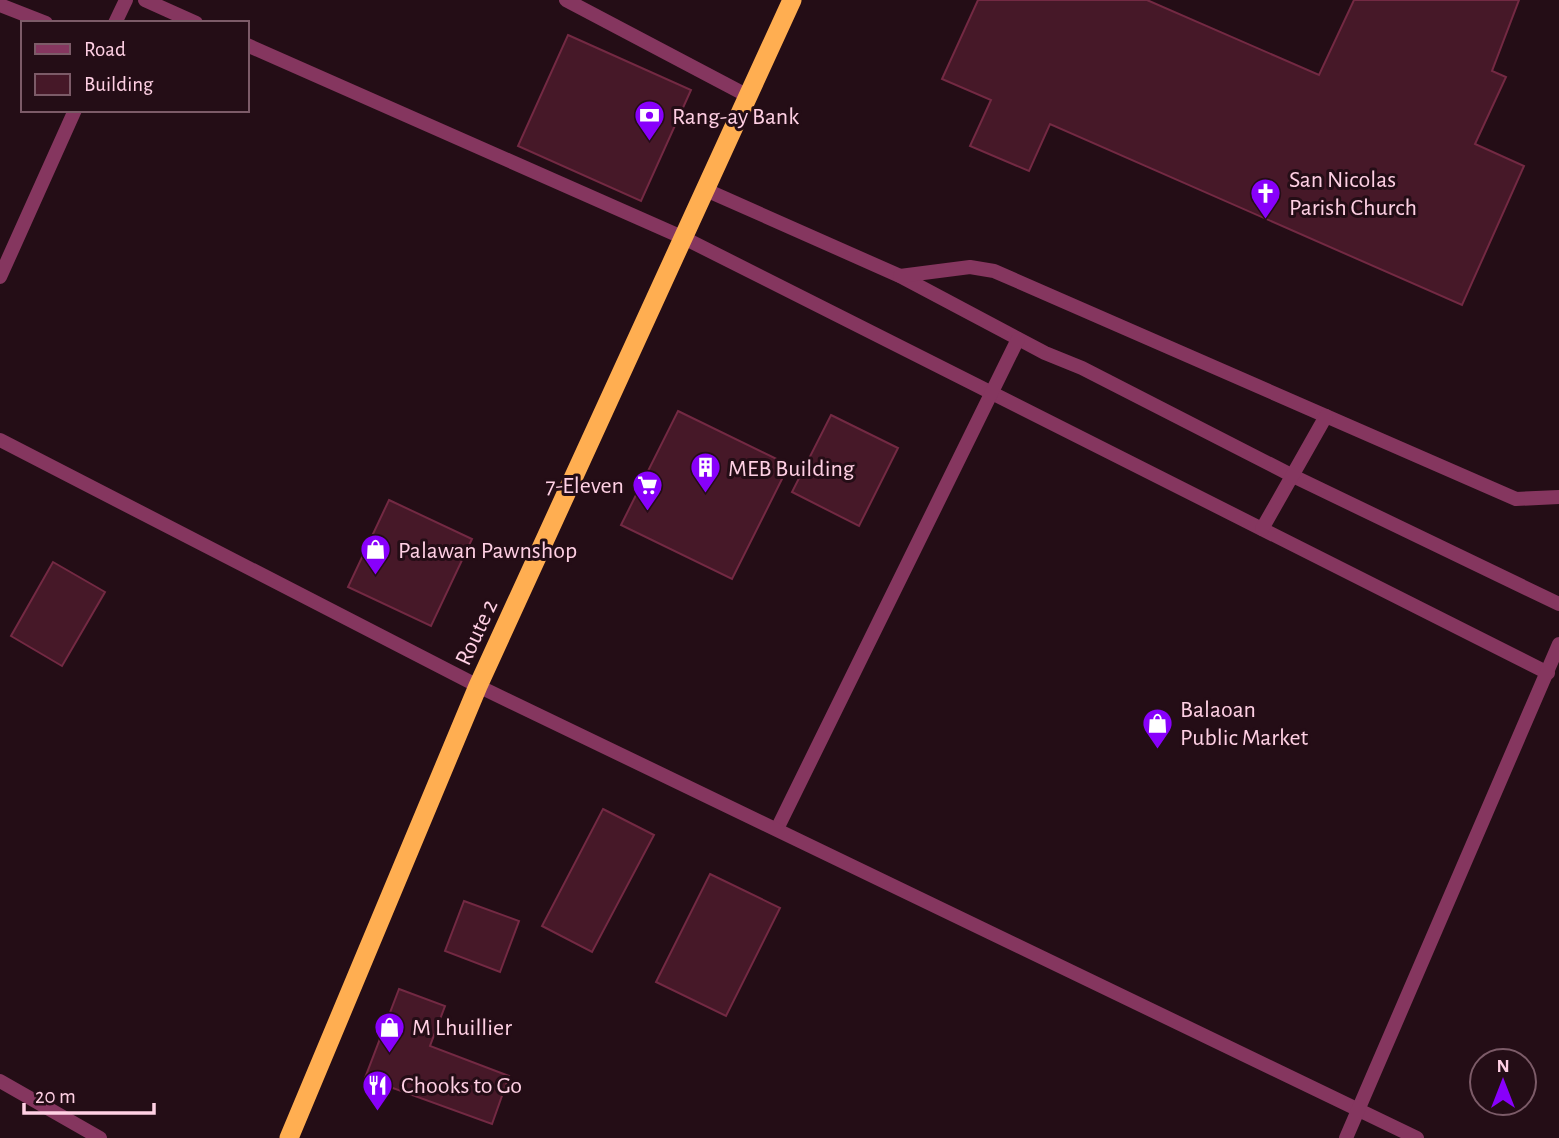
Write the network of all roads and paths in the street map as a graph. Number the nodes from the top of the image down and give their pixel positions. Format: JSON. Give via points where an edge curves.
{"nodes":[{"id":1,"x":126,"y":0,"type":"edge"},
{"id":2,"x":145,"y":0,"type":"edge"},
{"id":3,"x":566,"y":0,"type":"edge"},
{"id":4,"x":792,"y":0,"type":"edge"},
{"id":5,"x":0,"y":5,"type":"edge"},
{"id":6,"x":41,"y":21,"type":"edge"},
{"id":7,"x":116,"y":21,"type":"edge"},
{"id":8,"x":192,"y":21,"type":"edge"},
{"id":9,"x":248,"y":45,"type":"edge"},
{"id":10,"x":748,"y":96,"type":"junction"},
{"id":11,"x":74,"y":112,"type":"edge"},
{"id":12,"x":706,"y":190,"type":"junction"},
{"id":13,"x":684,"y":238,"type":"junction"},
{"id":14,"x":901,"y":276,"type":"junction"},
{"id":15,"x":0,"y":277,"type":"edge"},
{"id":16,"x":1018,"y":339,"type":"junction"},
{"id":17,"x":993,"y":394,"type":"junction"},
{"id":18,"x":1326,"y":416,"type":"junction"},
{"id":19,"x":0,"y":440,"type":"edge"},
{"id":20,"x":1293,"y":476,"type":"junction"},
{"id":21,"x":1559,"y":496,"type":"edge"},
{"id":22,"x":1262,"y":529,"type":"junction"},
{"id":23,"x":1559,"y":604,"type":"edge"},
{"id":24,"x":1559,"y":644,"type":"edge"},
{"id":25,"x":1548,"y":673,"type":"junction"},
{"id":26,"x":478,"y":686,"type":"junction"},
{"id":27,"x":777,"y":829,"type":"junction"},
{"id":28,"x":0,"y":1081,"type":"edge"},
{"id":29,"x":1359,"y":1109,"type":"junction"},
{"id":30,"x":100,"y":1138,"type":"edge"},
{"id":31,"x":289,"y":1138,"type":"edge"},
{"id":32,"x":1346,"y":1138,"type":"edge"},
{"id":33,"x":1417,"y":1138,"type":"edge"}],
"edges":[{"from":1,"to":7,"type":"street"},
{"from":2,"to":8,"type":"street"},
{"from":3,"to":10,"type":"street"},
{"from":4,"to":10,"type":"highway","name":"Route 2"},
{"from":5,"to":6,"type":"street"},
{"from":9,"to":13,"type":"street"},
{"from":10,"to":12,"type":"highway","name":"Route 2"},
{"from":11,"to":15,"type":"street"},
{"from":12,"to":13,"type":"highway","name":"Route 2"},
{"from":12,"to":14,"type":"street"},
{"from":13,"to":17,"type":"street"},
{"from":13,"to":26,"type":"highway","name":"Route 2"},
{"from":14,"to":16,"type":"street"},
{"from":14,"to":18,"type":"street","via":[[970,267],[994,271]]},
{"from":16,"to":17,"type":"street"},
{"from":16,"to":20,"type":"street"},
{"from":17,"to":22,"type":"street"},
{"from":17,"to":27,"type":"street"},
{"from":18,"to":20,"type":"street"},
{"from":18,"to":21,"type":"street","via":[[1516,499]]},
{"from":19,"to":26,"type":"street"},
{"from":20,"to":22,"type":"street"},
{"from":20,"to":23,"type":"street"},
{"from":22,"to":25,"type":"street"},
{"from":24,"to":25,"type":"street"},
{"from":25,"to":29,"type":"street"},
{"from":26,"to":27,"type":"street"},
{"from":26,"to":31,"type":"highway","name":"Route 2"},
{"from":27,"to":29,"type":"street"},
{"from":28,"to":30,"type":"street"},
{"from":29,"to":32,"type":"street"},
{"from":29,"to":33,"type":"street"}]}
